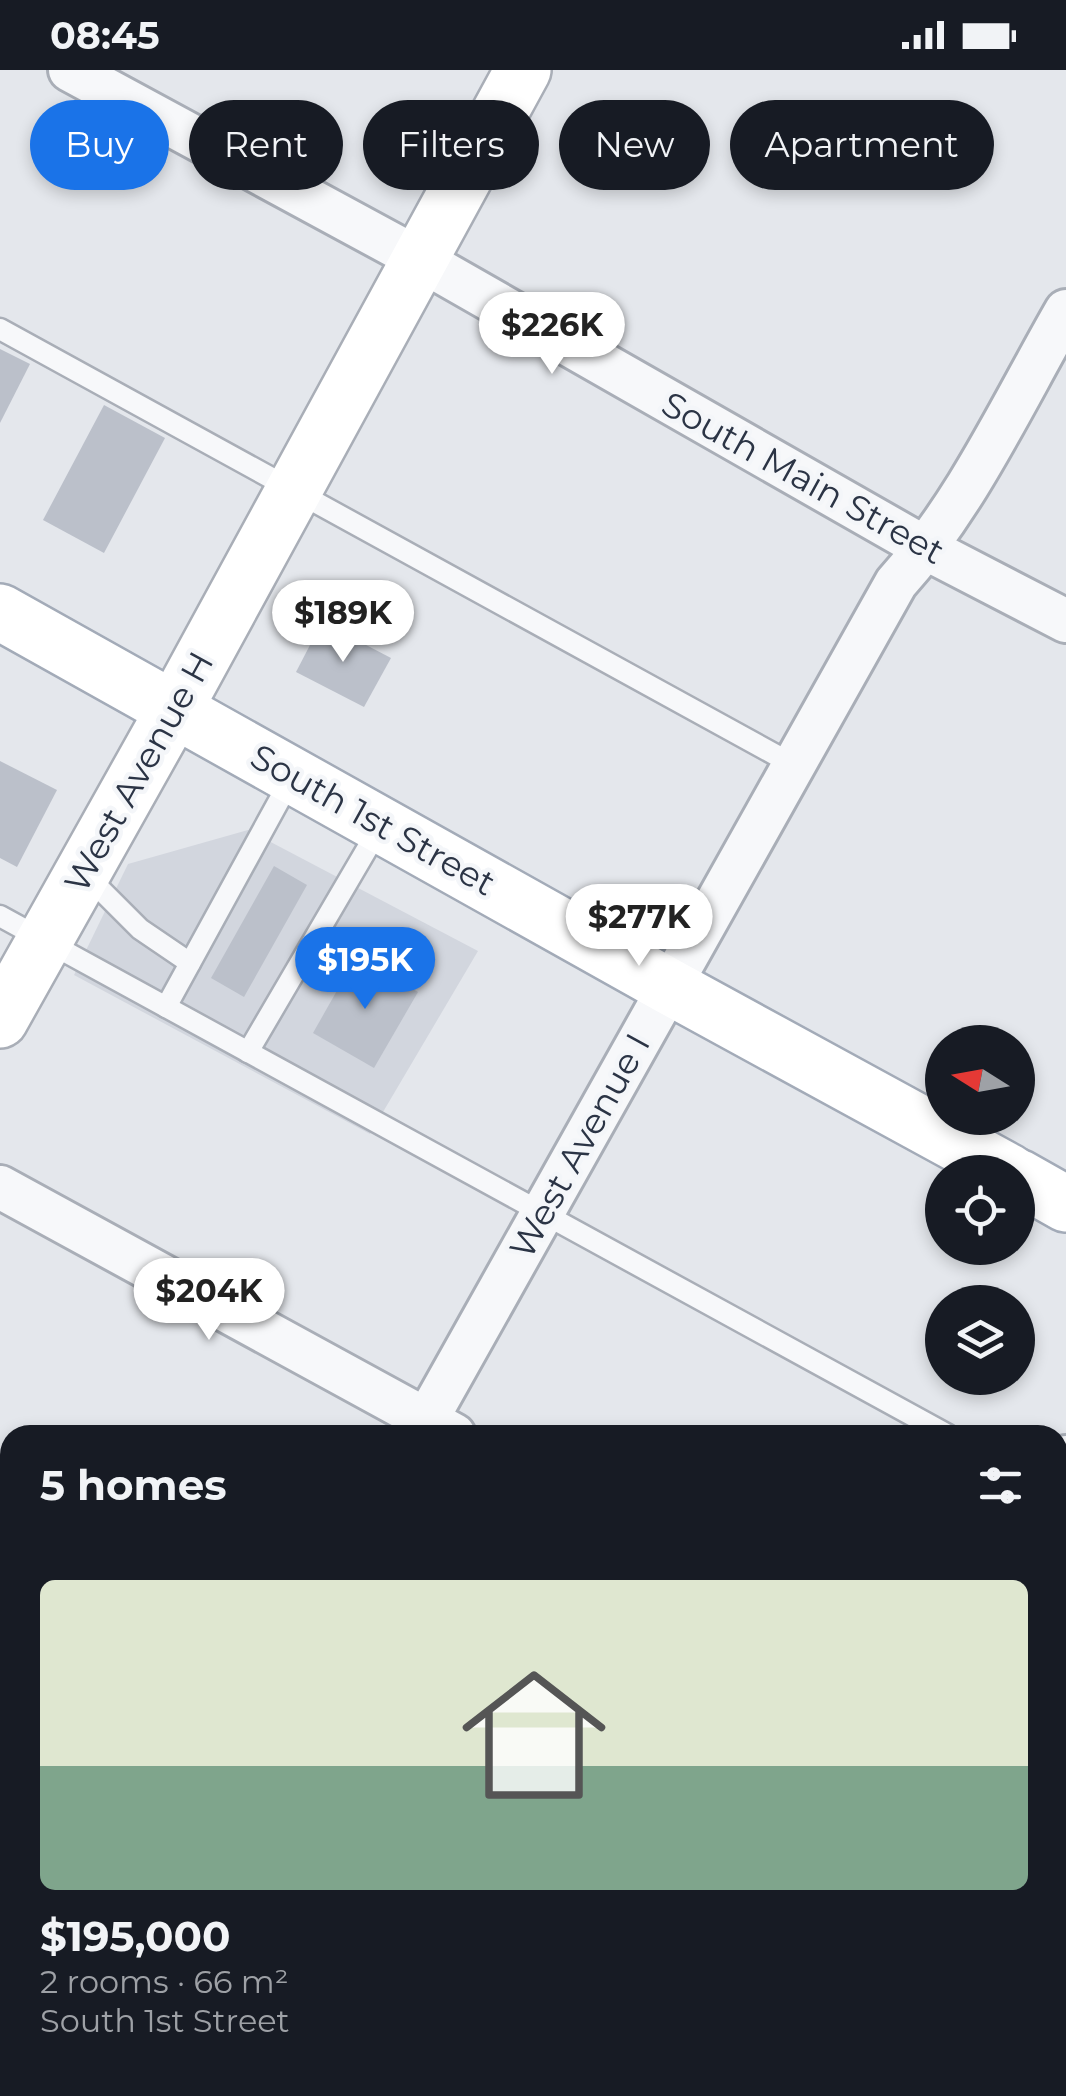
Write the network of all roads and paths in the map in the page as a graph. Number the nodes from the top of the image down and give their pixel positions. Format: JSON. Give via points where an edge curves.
{"nodes":[{"id":1,"x":70,"y":70,"type":"edge"},
{"id":2,"x":524,"y":70,"type":"edge"},
{"id":3,"x":418,"y":259,"type":"junction"},
{"id":4,"x":1066,"y":311,"type":"edge"},
{"id":5,"x":0,"y":330,"type":"edge"},
{"id":6,"x":293,"y":490,"type":"junction"},
{"id":7,"x":927,"y":549,"type":"junction"},
{"id":8,"x":0,"y":612,"type":"edge"},
{"id":9,"x":1066,"y":622,"type":"edge"},
{"id":10,"x":175,"y":708,"type":"junction"},
{"id":11,"x":794,"y":765,"type":"junction"},
{"id":12,"x":293,"y":775,"type":"junction"},
{"id":13,"x":381,"y":824,"type":"junction"},
{"id":14,"x":83,"y":872,"type":"junction"},
{"id":15,"x":22,"y":928,"type":"edge"},
{"id":16,"x":190,"y":963,"type":"junction"},
{"id":17,"x":670,"y":987,"type":"junction"},
{"id":18,"x":166,"y":1007,"type":"junction"},
{"id":19,"x":0,"y":1020,"type":"edge"},
{"id":20,"x":248,"y":1052,"type":"junction"},
{"id":21,"x":978,"y":1155,"type":"edge"},
{"id":22,"x":0,"y":1187,"type":"edge"},
{"id":23,"x":1035,"y":1187,"type":"edge"},
{"id":24,"x":1066,"y":1204,"type":"edge"},
{"id":25,"x":542,"y":1213,"type":"junction"},
{"id":26,"x":423,"y":1425,"type":"edge"},
{"id":27,"x":435,"y":1425,"type":"edge"},
{"id":28,"x":930,"y":1425,"type":"edge"}],
"edges":[{"from":1,"to":3,"type":"street","name":"South Main Street"},
{"from":2,"to":3,"type":"main road","name":"West Avenue H"},
{"from":3,"to":6,"type":"main road","name":"West Avenue H"},
{"from":3,"to":7,"type":"street","name":"South Main Street"},
{"from":4,"to":7,"type":"street","name":"West Avenue I"},
{"from":5,"to":6,"type":"lane"},
{"from":6,"to":10,"type":"main road","name":"West Avenue H"},
{"from":6,"to":11,"type":"lane"},
{"from":7,"to":9,"type":"street","name":"South Main Street"},
{"from":7,"to":11,"type":"street","name":"West Avenue I","via":[[896,584]]},
{"from":8,"to":10,"type":"main road","name":"South 1st Street"},
{"from":10,"to":12,"type":"main road","name":"South 1st Street"},
{"from":10,"to":14,"type":"main road","name":"West Avenue H"},
{"from":11,"to":17,"type":"street","name":"West Avenue I"},
{"from":12,"to":13,"type":"main road","name":"South 1st Street"},
{"from":12,"to":16,"type":"lane"},
{"from":13,"to":17,"type":"main road","name":"South 1st Street"},
{"from":13,"to":20,"type":"lane"},
{"from":14,"to":15,"type":"main road","name":"West Avenue H"},
{"from":14,"to":16,"type":"lane","via":[[140,929]]},
{"from":15,"to":18,"type":"lane"},
{"from":15,"to":19,"type":"main road","name":"West Avenue H"},
{"from":16,"to":18,"type":"lane"},
{"from":17,"to":21,"type":"main road","name":"South 1st Street"},
{"from":17,"to":25,"type":"street","name":"West Avenue I"},
{"from":18,"to":20,"type":"lane"},
{"from":20,"to":25,"type":"lane"},
{"from":22,"to":26,"type":"street"},
{"from":23,"to":24,"type":"main road"},
{"from":25,"to":27,"type":"street","name":"West Avenue I"},
{"from":25,"to":28,"type":"lane"}]}
